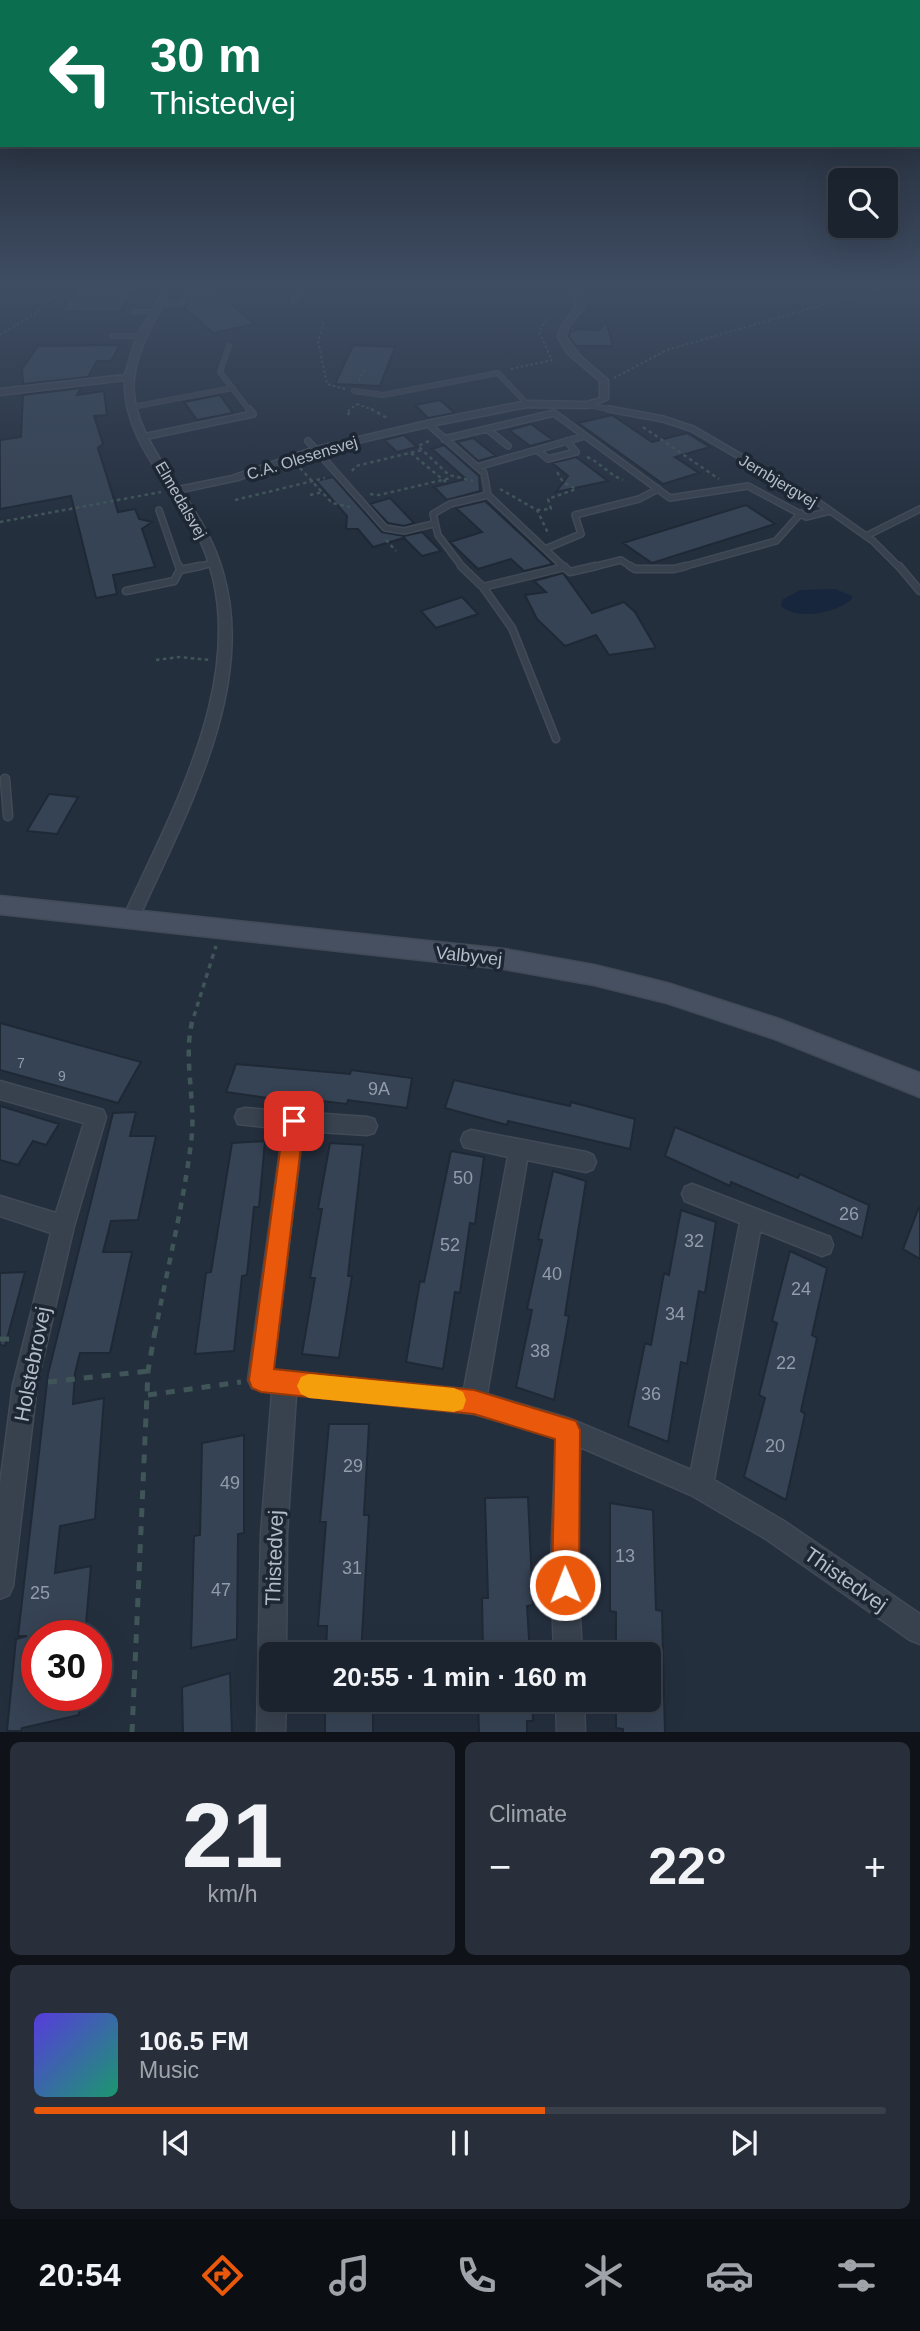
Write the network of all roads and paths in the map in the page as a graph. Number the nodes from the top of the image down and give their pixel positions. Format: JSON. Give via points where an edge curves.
{"nodes":[{"id":1,"x":131,"y":367,"type":"edge"},
{"id":2,"x":222,"y":367,"type":"edge"},
{"id":3,"x":323,"y":367,"type":"edge"},
{"id":4,"x":524,"y":367,"type":"edge"},
{"id":5,"x":588,"y":367,"type":"edge"},
{"id":6,"x":638,"y":367,"type":"edge"},
{"id":7,"x":498,"y":373,"type":"junction"},
{"id":8,"x":128,"y":377,"type":"junction"},
{"id":9,"x":604,"y":380,"type":"junction"},
{"id":10,"x":233,"y":388,"type":"junction"},
{"id":11,"x":354,"y":391,"type":"joint"},
{"id":12,"x":0,"y":392,"type":"edge"},
{"id":13,"x":604,"y":399,"type":"junction"},
{"id":14,"x":357,"y":404,"type":"dead end"},
{"id":15,"x":527,"y":404,"type":"junction"},
{"id":16,"x":588,"y":405,"type":"junction"},
{"id":17,"x":132,"y":407,"type":"junction"},
{"id":18,"x":614,"y":409,"type":"junction"},
{"id":19,"x":626,"y":411,"type":"junction"},
{"id":20,"x":428,"y":424,"type":"junction"},
{"id":21,"x":410,"y":428,"type":"junction"},
{"id":22,"x":487,"y":429,"type":"junction"},
{"id":23,"x":585,"y":436,"type":"junction"},
{"id":24,"x":143,"y":437,"type":"junction"},
{"id":25,"x":444,"y":439,"type":"junction"},
{"id":26,"x":308,"y":441,"type":"dead end"},
{"id":27,"x":567,"y":441,"type":"junction"},
{"id":28,"x":508,"y":446,"type":"dead end"},
{"id":29,"x":315,"y":450,"type":"junction"},
{"id":30,"x":422,"y":450,"type":"junction"},
{"id":31,"x":537,"y":450,"type":"junction"},
{"id":32,"x":576,"y":452,"type":"junction"},
{"id":33,"x":411,"y":453,"type":"junction"},
{"id":34,"x":548,"y":460,"type":"junction"},
{"id":35,"x":299,"y":466,"type":"dead end"},
{"id":36,"x":477,"y":467,"type":"junction"},
{"id":37,"x":339,"y":477,"type":"junction"},
{"id":38,"x":453,"y":477,"type":"junction"},
{"id":39,"x":312,"y":481,"type":"junction"},
{"id":40,"x":442,"y":481,"type":"junction"},
{"id":41,"x":447,"y":483,"type":"dead end"},
{"id":42,"x":487,"y":488,"type":"junction"},
{"id":43,"x":658,"y":489,"type":"junction"},
{"id":44,"x":732,"y":489,"type":"junction"},
{"id":45,"x":177,"y":490,"type":"junction"},
{"id":46,"x":324,"y":492,"type":"junction"},
{"id":47,"x":355,"y":494,"type":"junction"},
{"id":48,"x":310,"y":495,"type":"dead end"},
{"id":49,"x":646,"y":495,"type":"junction"},
{"id":50,"x":235,"y":500,"type":"dead end"},
{"id":51,"x":365,"y":505,"type":"junction"},
{"id":52,"x":920,"y":509,"type":"edge"},
{"id":53,"x":159,"y":510,"type":"dead end"},
{"id":54,"x":537,"y":510,"type":"junction"},
{"id":55,"x":830,"y":512,"type":"junction"},
{"id":56,"x":801,"y":513,"type":"junction"},
{"id":57,"x":0,"y":522,"type":"edge"},
{"id":58,"x":433,"y":524,"type":"junction"},
{"id":59,"x":868,"y":535,"type":"junction"},
{"id":60,"x":556,"y":544,"type":"junction"},
{"id":61,"x":545,"y":549,"type":"junction"},
{"id":62,"x":214,"y":563,"type":"junction"},
{"id":63,"x":567,"y":569,"type":"junction"},
{"id":64,"x":180,"y":570,"type":"junction"},
{"id":65,"x":484,"y":587,"type":"junction"},
{"id":66,"x":126,"y":591,"type":"dead end"},
{"id":67,"x":920,"y":591,"type":"edge"},
{"id":68,"x":156,"y":660,"type":"dead end"},
{"id":69,"x":222,"y":661,"type":"junction"},
{"id":70,"x":556,"y":739,"type":"dead end"},
{"id":71,"x":5,"y":779,"type":"dead end"},
{"id":72,"x":8,"y":816,"type":"dead end"},
{"id":73,"x":2,"y":909,"type":"edge"},
{"id":74,"x":130,"y":920,"type":"junction"},
{"id":75,"x":222,"y":929,"type":"junction"},
{"id":76,"x":920,"y":1085,"type":"edge"},
{"id":77,"x":0,"y":1090,"type":"edge"},
{"id":78,"x":245,"y":1117,"type":"dead end"},
{"id":79,"x":294,"y":1121,"type":"junction"},
{"id":80,"x":367,"y":1126,"type":"dead end"},
{"id":81,"x":471,"y":1140,"type":"dead end"},
{"id":82,"x":519,"y":1149,"type":"junction"},
{"id":83,"x":586,"y":1162,"type":"dead end"},
{"id":84,"x":692,"y":1194,"type":"dead end"},
{"id":85,"x":0,"y":1206,"type":"edge"},
{"id":86,"x":752,"y":1218,"type":"junction"},
{"id":87,"x":63,"y":1226,"type":"junction"},
{"id":88,"x":822,"y":1245,"type":"dead end"},
{"id":89,"x":148,"y":1371,"type":"junction"},
{"id":90,"x":273,"y":1381,"type":"junction"},
{"id":91,"x":25,"y":1385,"type":"junction"},
{"id":92,"x":148,"y":1395,"type":"junction"},
{"id":93,"x":474,"y":1402,"type":"junction"},
{"id":94,"x":568,"y":1430,"type":"junction"},
{"id":95,"x":700,"y":1486,"type":"junction"},
{"id":96,"x":0,"y":1586,"type":"edge"},
{"id":97,"x":920,"y":1630,"type":"edge"},
{"id":98,"x":568,"y":1642,"type":"edge"},
{"id":99,"x":570,"y":1712,"type":"edge"},
{"id":100,"x":132,"y":1732,"type":"edge"},
{"id":101,"x":271,"y":1732,"type":"edge"},
{"id":102,"x":571,"y":1732,"type":"edge"}],
"edges":[{"from":1,"to":8,"type":"street","name":"Elmedalsvej"},
{"from":2,"to":10,"type":"lane","via":[[220,372]]},
{"from":3,"to":11,"type":"path","via":[[327,384]]},
{"from":4,"to":7,"type":"path"},
{"from":5,"to":9,"type":"street"},
{"from":6,"to":9,"type":"path"},
{"from":7,"to":11,"type":"lane","via":[[383,395]]},
{"from":7,"to":15,"type":"lane"},
{"from":8,"to":12,"type":"street","via":[[23,385]]},
{"from":8,"to":17,"type":"street","name":"Elmedalsvej"},
{"from":9,"to":13,"type":"street"},
{"from":10,"to":17,"type":"lane"},
{"from":10,"to":24,"type":"lane","via":[[253,414]]},
{"from":13,"to":16,"type":"street"},
{"from":13,"to":18,"type":"street"},
{"from":14,"to":21,"type":"path"},
{"from":15,"to":16,"type":"street","name":"C.A. Olesensvej"},
{"from":15,"to":20,"type":"street","name":"C.A. Olesensvej"},
{"from":16,"to":18,"type":"lane","name":"Jernbjergvej"},
{"from":17,"to":24,"type":"street","name":"Elmedalsvej"},
{"from":18,"to":19,"type":"lane","name":"Jernbjergvej"},
{"from":19,"to":44,"type":"path","via":[[674,453],[696,461]]},
{"from":19,"to":55,"type":"lane","name":"Jernbjergvej","via":[[693,429]]},
{"from":20,"to":21,"type":"street","name":"C.A. Olesensvej"},
{"from":20,"to":25,"type":"lane"},
{"from":21,"to":29,"type":"street","name":"C.A. Olesensvej"},
{"from":22,"to":23,"type":"lane","via":[[554,413]]},
{"from":22,"to":25,"type":"lane"},
{"from":22,"to":28,"type":"lane"},
{"from":23,"to":27,"type":"lane"},
{"from":23,"to":43,"type":"lane"},
{"from":24,"to":45,"type":"street","name":"Elmedalsvej"},
{"from":25,"to":30,"type":"path","via":[[424,442],[418,446]]},
{"from":25,"to":36,"type":"lane"},
{"from":26,"to":29,"type":"lane"},
{"from":27,"to":31,"type":"lane"},
{"from":27,"to":32,"type":"lane"},
{"from":29,"to":37,"type":"lane"},
{"from":29,"to":45,"type":"street","name":"C.A. Olesensvej","via":[[234,478]]},
{"from":30,"to":33,"type":"path"},
{"from":30,"to":38,"type":"path"},
{"from":31,"to":34,"type":"lane"},
{"from":31,"to":36,"type":"lane"},
{"from":32,"to":34,"type":"lane"},
{"from":32,"to":49,"type":"path"},
{"from":33,"to":37,"type":"path","via":[[356,466],[347,478]]},
{"from":33,"to":40,"type":"path"},
{"from":34,"to":54,"type":"path","via":[[546,464],[558,471],[562,482],[576,489],[548,499],[553,509]]},
{"from":35,"to":39,"type":"path"},
{"from":36,"to":42,"type":"lane","via":[[484,473]]},
{"from":37,"to":39,"type":"path"},
{"from":37,"to":47,"type":"lane"},
{"from":38,"to":40,"type":"path"},
{"from":38,"to":42,"type":"path"},
{"from":39,"to":46,"type":"path"},
{"from":39,"to":50,"type":"path"},
{"from":40,"to":41,"type":"path"},
{"from":40,"to":47,"type":"path","via":[[379,495]]},
{"from":42,"to":54,"type":"path","via":[[509,491]]},
{"from":42,"to":58,"type":"lane","via":[[438,509]]},
{"from":42,"to":61,"type":"lane"},
{"from":43,"to":44,"type":"lane","via":[[670,498]]},
{"from":43,"to":49,"type":"lane"},
{"from":44,"to":56,"type":"lane","via":[[748,486]]},
{"from":45,"to":57,"type":"path"},
{"from":45,"to":62,"type":"street","name":"Elmedalsvej"},
{"from":46,"to":48,"type":"path"},
{"from":46,"to":51,"type":"path","via":[[332,503]]},
{"from":47,"to":51,"type":"lane"},
{"from":49,"to":60,"type":"lane","via":[[575,515],[581,534]]},
{"from":51,"to":58,"type":"lane","via":[[385,528],[398,531]]},
{"from":52,"to":59,"type":"lane"},
{"from":53,"to":64,"type":"lane"},
{"from":54,"to":60,"type":"path"},
{"from":55,"to":56,"type":"lane"},
{"from":55,"to":59,"type":"lane","name":"Jernbjergvej"},
{"from":56,"to":63,"type":"lane","via":[[776,541],[674,569],[635,569],[621,561]]},
{"from":58,"to":65,"type":"lane","via":[[443,545]]},
{"from":59,"to":67,"type":"lane","name":"Jernbjergvej","via":[[904,568]]},
{"from":60,"to":61,"type":"lane"},
{"from":61,"to":63,"type":"lane"},
{"from":62,"to":64,"type":"lane"},
{"from":62,"to":69,"type":"street","name":"Elmedalsvej","via":[[223,598]]},
{"from":63,"to":65,"type":"lane"},
{"from":64,"to":66,"type":"lane","via":[[174,581]]},
{"from":65,"to":70,"type":"lane","via":[[512,628]]},
{"from":68,"to":69,"type":"path"},
{"from":69,"to":74,"type":"street","name":"Elmedalsvej","via":[[204,751]]},
{"from":71,"to":72,"type":"lane"},
{"from":73,"to":74,"type":"street","name":"Valbyvej"},
{"from":74,"to":75,"type":"street","name":"Valbyvej"},
{"from":75,"to":76,"type":"street","name":"Valbyvej","via":[[504,959],[594,975],[667,993],[779,1030]]},
{"from":75,"to":89,"type":"path","via":[[190,1028],[191,1143]]},
{"from":77,"to":87,"type":"street","name":"Holstebrovej","via":[[96,1117]]},
{"from":78,"to":79,"type":"street"},
{"from":79,"to":80,"type":"street"},
{"from":79,"to":90,"type":"street","name":"Thistedvej"},
{"from":81,"to":82,"type":"street"},
{"from":82,"to":83,"type":"street"},
{"from":82,"to":93,"type":"street"},
{"from":84,"to":86,"type":"street"},
{"from":85,"to":87,"type":"street"},
{"from":86,"to":88,"type":"street"},
{"from":86,"to":95,"type":"street"},
{"from":87,"to":91,"type":"street","name":"Holstebrovej"},
{"from":89,"to":91,"type":"path"},
{"from":89,"to":92,"type":"path"},
{"from":90,"to":92,"type":"path"},
{"from":90,"to":93,"type":"street","name":"Thistedvej"},
{"from":90,"to":101,"type":"street","name":"Thistedvej"},
{"from":91,"to":96,"type":"street","name":"Holstebrovej"},
{"from":92,"to":100,"type":"path"},
{"from":93,"to":94,"type":"street","name":"Thistedvej"},
{"from":94,"to":95,"type":"street","name":"Thistedvej"},
{"from":94,"to":98,"type":"street"},
{"from":95,"to":97,"type":"street","name":"Thistedvej","via":[[775,1530]]},
{"from":99,"to":102,"type":"street"}]}
